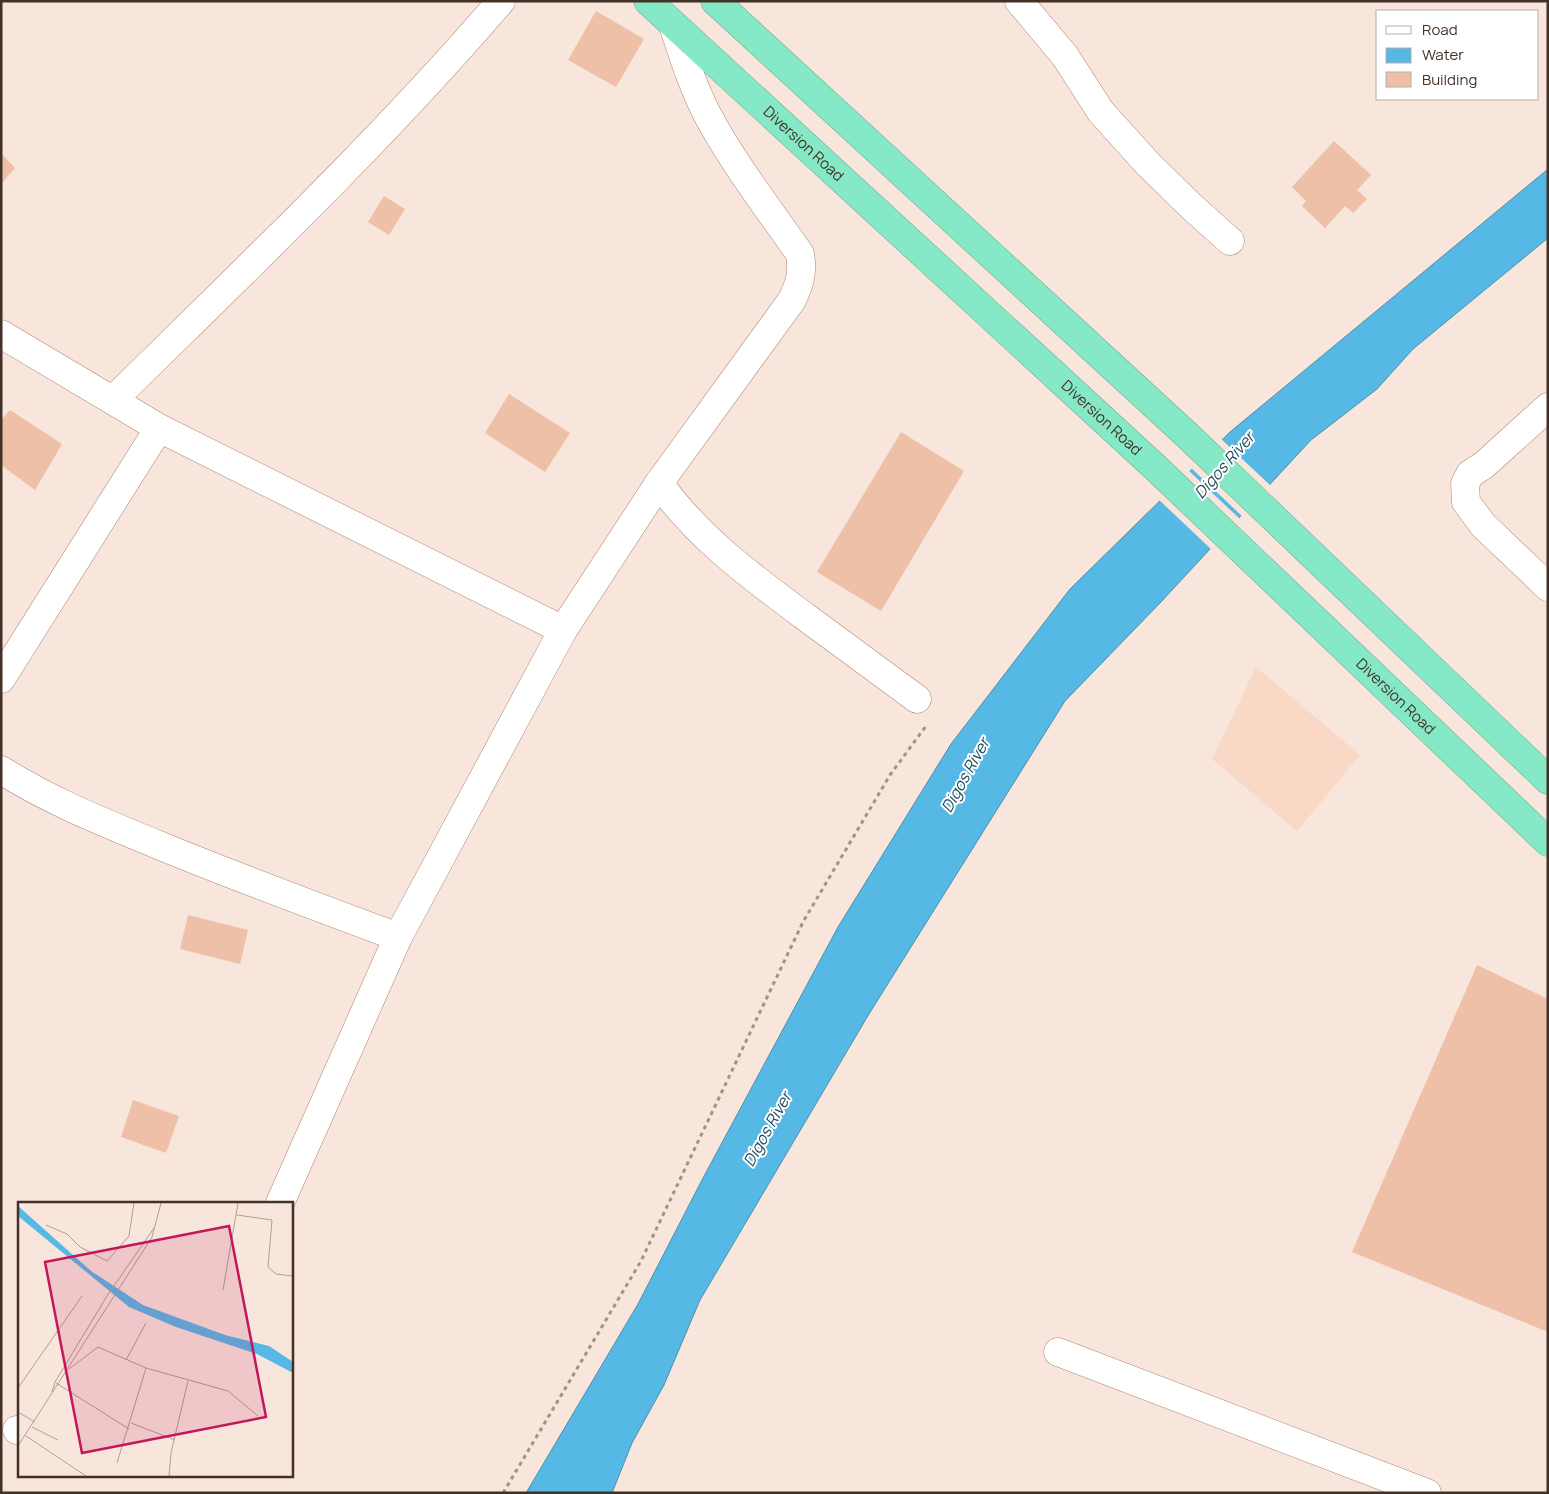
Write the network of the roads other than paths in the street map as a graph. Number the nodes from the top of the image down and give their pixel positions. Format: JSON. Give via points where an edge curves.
{"nodes":[{"id":1,"x":501,"y":1,"type":"edge"},
{"id":2,"x":648,"y":1,"type":"edge"},
{"id":3,"x":715,"y":1,"type":"edge"},
{"id":4,"x":1019,"y":1,"type":"edge"},
{"id":5,"x":673,"y":25,"type":"junction"},
{"id":6,"x":1230,"y":241,"type":"dead end"},
{"id":7,"x":1,"y":334,"type":"edge"},
{"id":8,"x":113,"y":400,"type":"junction"},
{"id":9,"x":1548,"y":407,"type":"edge"},
{"id":10,"x":159,"y":428,"type":"junction"},
{"id":11,"x":659,"y":483,"type":"junction"},
{"id":12,"x":1548,"y":587,"type":"edge"},
{"id":13,"x":563,"y":630,"type":"junction"},
{"id":14,"x":1,"y":678,"type":"edge"},
{"id":15,"x":924,"y":710,"type":"road end"},
{"id":16,"x":1,"y":770,"type":"edge"},
{"id":17,"x":1548,"y":780,"type":"edge"},
{"id":18,"x":1548,"y":842,"type":"edge"},
{"id":19,"x":398,"y":937,"type":"junction"},
{"id":20,"x":280,"y":1202,"type":"edge"},
{"id":21,"x":1058,"y":1352,"type":"dead end"},
{"id":22,"x":1427,"y":1493,"type":"edge"}],
"edges":[{"from":1,"to":8,"type":"street","via":[[450,61],[303,213]]},
{"from":2,"to":5,"type":"highway","name":"Diversion Road"},
{"from":3,"to":17,"type":"highway","via":[[1187,435]]},
{"from":4,"to":6,"type":"street","via":[[1065,56],[1101,112],[1154,170]]},
{"from":5,"to":11,"type":"street","via":[[688,72],[707,113],[800,254],[802,267],[800,283],[792,300]]},
{"from":5,"to":18,"type":"highway","name":"Diversion Road","via":[[1156,468]]},
{"from":7,"to":8,"type":"street"},
{"from":8,"to":10,"type":"street"},
{"from":9,"to":12,"type":"street","via":[[1470,474],[1465,484],[1466,502],[1483,525]]},
{"from":10,"to":13,"type":"street"},
{"from":10,"to":14,"type":"street"},
{"from":11,"to":13,"type":"street"},
{"from":11,"to":15,"type":"street","via":[[674,504],[724,554]]},
{"from":13,"to":19,"type":"street"},
{"from":16,"to":19,"type":"street","via":[[85,815],[225,873]]},
{"from":19,"to":20,"type":"street"},
{"from":21,"to":22,"type":"street"}]}
